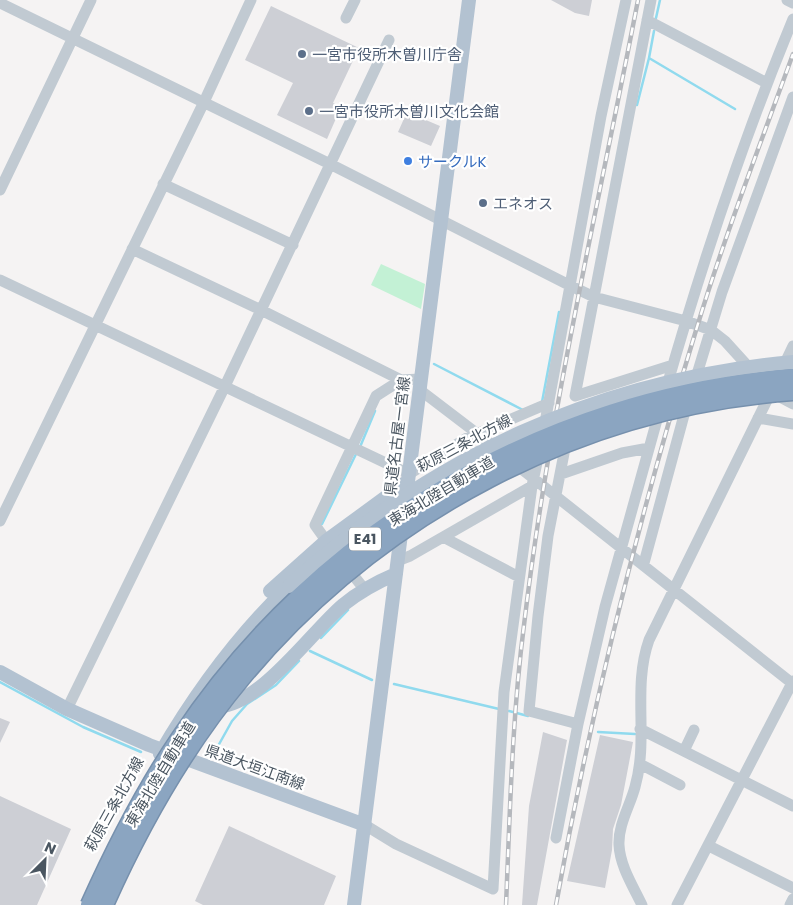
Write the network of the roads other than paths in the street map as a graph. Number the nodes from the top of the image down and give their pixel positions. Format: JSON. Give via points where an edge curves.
{"nodes":[{"id":1,"x":91,"y":0,"type":"edge"},
{"id":2,"x":251,"y":0,"type":"edge"},
{"id":3,"x":355,"y":0,"type":"edge"},
{"id":4,"x":469,"y":0,"type":"edge"},
{"id":5,"x":626,"y":0,"type":"edge"},
{"id":6,"x":651,"y":0,"type":"edge"},
{"id":7,"x":787,"y":0,"type":"edge"},
{"id":8,"x":0,"y":3,"type":"edge"},
{"id":9,"x":793,"y":3,"type":"edge"},
{"id":10,"x":346,"y":18,"type":"dead end"},
{"id":11,"x":793,"y":19,"type":"edge"},
{"id":12,"x":647,"y":20,"type":"junction"},
{"id":13,"x":73,"y":38,"type":"junction"},
{"id":14,"x":388,"y":40,"type":"dead end"},
{"id":15,"x":767,"y":83,"type":"junction"},
{"id":16,"x":793,"y":98,"type":"edge"},
{"id":17,"x":204,"y":102,"type":"junction"},
{"id":18,"x":330,"y":164,"type":"junction"},
{"id":19,"x":164,"y":184,"type":"junction"},
{"id":20,"x":0,"y":190,"type":"edge"},
{"id":21,"x":441,"y":220,"type":"junction"},
{"id":22,"x":292,"y":245,"type":"junction"},
{"id":23,"x":132,"y":249,"type":"junction"},
{"id":24,"x":0,"y":280,"type":"edge"},
{"id":25,"x":571,"y":286,"type":"junction"},
{"id":26,"x":594,"y":296,"type":"junction"},
{"id":27,"x":261,"y":310,"type":"junction"},
{"id":28,"x":686,"y":320,"type":"junction"},
{"id":29,"x":95,"y":326,"type":"junction"},
{"id":30,"x":711,"y":330,"type":"junction"},
{"id":31,"x":793,"y":352,"type":"edge"},
{"id":32,"x":673,"y":365,"type":"junction"},
{"id":33,"x":793,"y":377,"type":"edge"},
{"id":34,"x":401,"y":380,"type":"junction"},
{"id":35,"x":420,"y":385,"type":"junction"},
{"id":36,"x":225,"y":386,"type":"junction"},
{"id":37,"x":771,"y":392,"type":"junction"},
{"id":38,"x":793,"y":392,"type":"edge"},
{"id":39,"x":575,"y":396,"type":"junction"},
{"id":40,"x":549,"y":403,"type":"junction"},
{"id":41,"x":793,"y":404,"type":"edge"},
{"id":42,"x":758,"y":418,"type":"junction"},
{"id":43,"x":793,"y":424,"type":"edge"},
{"id":44,"x":478,"y":434,"type":"junction"},
{"id":45,"x":353,"y":448,"type":"junction"},
{"id":46,"x":649,"y":448,"type":"junction"},
{"id":47,"x":561,"y":474,"type":"junction"},
{"id":48,"x":408,"y":477,"type":"junction"},
{"id":49,"x":533,"y":482,"type":"junction"},
{"id":50,"x":556,"y":495,"type":"junction"},
{"id":51,"x":0,"y":521,"type":"edge"},
{"id":52,"x":443,"y":537,"type":"junction"},
{"id":53,"x":326,"y":541,"type":"junction"},
{"id":54,"x":622,"y":546,"type":"junction"},
{"id":55,"x":644,"y":563,"type":"junction"},
{"id":56,"x":396,"y":568,"type":"junction"},
{"id":57,"x":519,"y":577,"type":"junction"},
{"id":58,"x":365,"y":590,"type":"junction"},
{"id":59,"x":674,"y":591,"type":"junction"},
{"id":60,"x":216,"y":668,"type":"junction"},
{"id":61,"x":0,"y":672,"type":"edge"},
{"id":62,"x":793,"y":682,"type":"edge"},
{"id":63,"x":190,"y":705,"type":"junction"},
{"id":64,"x":68,"y":709,"type":"junction"},
{"id":65,"x":578,"y":724,"type":"junction"},
{"id":66,"x":640,"y":729,"type":"junction"},
{"id":67,"x":694,"y":730,"type":"dead end"},
{"id":68,"x":684,"y":751,"type":"junction"},
{"id":69,"x":167,"y":752,"type":"junction"},
{"id":70,"x":640,"y":764,"type":"junction"},
{"id":71,"x":740,"y":779,"type":"junction"},
{"id":72,"x":680,"y":785,"type":"dead end"},
{"id":73,"x":793,"y":806,"type":"edge"},
{"id":74,"x":364,"y":824,"type":"junction"},
{"id":75,"x":556,"y":838,"type":"dead end"},
{"id":76,"x":709,"y":846,"type":"junction"},
{"id":77,"x":793,"y":888,"type":"edge"},
{"id":78,"x":793,"y":899,"type":"edge"},
{"id":79,"x":81,"y":905,"type":"edge"},
{"id":80,"x":89,"y":905,"type":"edge"},
{"id":81,"x":105,"y":905,"type":"edge"},
{"id":82,"x":114,"y":905,"type":"edge"},
{"id":83,"x":354,"y":905,"type":"edge"},
{"id":84,"x":642,"y":905,"type":"edge"},
{"id":85,"x":677,"y":905,"type":"edge"},
{"id":86,"x":790,"y":905,"type":"edge"}],
"edges":[{"from":1,"to":13,"type":"street"},
{"from":2,"to":17,"type":"street"},
{"from":3,"to":10,"type":"street"},
{"from":4,"to":21,"type":"main road","name":"県道名古屋一宮線"},
{"from":5,"to":25,"type":"street","via":[[601,116]]},
{"from":6,"to":12,"type":"street"},
{"from":7,"to":9,"type":"street"},
{"from":8,"to":13,"type":"street"},
{"from":11,"to":15,"type":"street"},
{"from":12,"to":15,"type":"street"},
{"from":12,"to":26,"type":"street"},
{"from":13,"to":17,"type":"street"},
{"from":13,"to":20,"type":"street"},
{"from":14,"to":18,"type":"street"},
{"from":15,"to":28,"type":"street","via":[[698,275]]},
{"from":16,"to":30,"type":"street"},
{"from":17,"to":18,"type":"street"},
{"from":17,"to":19,"type":"street"},
{"from":18,"to":21,"type":"street"},
{"from":18,"to":22,"type":"street"},
{"from":19,"to":22,"type":"street"},
{"from":19,"to":23,"type":"street"},
{"from":21,"to":25,"type":"street"},
{"from":21,"to":35,"type":"main road","name":"県道名古屋一宮線"},
{"from":22,"to":27,"type":"street"},
{"from":23,"to":27,"type":"street"},
{"from":23,"to":29,"type":"street"},
{"from":24,"to":29,"type":"street"},
{"from":25,"to":26,"type":"street"},
{"from":25,"to":40,"type":"street","via":[[557,332]]},
{"from":26,"to":28,"type":"street"},
{"from":26,"to":39,"type":"street"},
{"from":27,"to":34,"type":"street"},
{"from":27,"to":36,"type":"street"},
{"from":28,"to":30,"type":"street"},
{"from":28,"to":32,"type":"street"},
{"from":29,"to":36,"type":"street"},
{"from":29,"to":51,"type":"street"},
{"from":30,"to":37,"type":"street"},
{"from":30,"to":55,"type":"street","via":[[679,429]]},
{"from":31,"to":37,"type":"street"},
{"from":31,"to":60,"type":"main road","name":"萩原三条北方線","bridge":true,"via":[[603,399],[530,427],[469,457],[408,493],[336,545],[289,586],[242,634]]},
{"from":32,"to":39,"type":"street"},
{"from":32,"to":46,"type":"street"},
{"from":33,"to":80,"type":"highway","name":"東海北陸自動車道","number":"E41","bridge":true,"via":[[717,386],[576,424],[489,462],[381,527],[286,608],[206,700],[155,775]]},
{"from":34,"to":35,"type":"street"},
{"from":34,"to":45,"type":"street","via":[[376,396]]},
{"from":35,"to":44,"type":"street"},
{"from":35,"to":48,"type":"main road","name":"県道名古屋一宮線"},
{"from":36,"to":45,"type":"street"},
{"from":36,"to":64,"type":"street"},
{"from":37,"to":41,"type":"street"},
{"from":37,"to":42,"type":"street"},
{"from":38,"to":81,"type":"highway","name":"東海北陸自動車道","number":"E41","bridge":true,"via":[[669,412],[578,440],[498,474],[389,540],[327,589],[244,676],[220,706],[169,782]]},
{"from":39,"to":47,"type":"street"},
{"from":40,"to":44,"type":"street"},
{"from":40,"to":49,"type":"street"},
{"from":42,"to":43,"type":"street"},
{"from":42,"to":59,"type":"street"},
{"from":44,"to":48,"type":"street","via":[[448,448]]},
{"from":44,"to":49,"type":"street"},
{"from":45,"to":48,"type":"street"},
{"from":45,"to":53,"type":"street","via":[[315,526]]},
{"from":46,"to":47,"type":"street","via":[[622,453]]},
{"from":46,"to":54,"type":"street"},
{"from":47,"to":50,"type":"street"},
{"from":48,"to":53,"type":"main road"},
{"from":48,"to":56,"type":"main road","name":"県道名古屋一宮線"},
{"from":49,"to":50,"type":"street"},
{"from":49,"to":52,"type":"street"},
{"from":49,"to":57,"type":"street"},
{"from":50,"to":54,"type":"street"},
{"from":50,"to":65,"type":"street","via":[[538,616],[530,711]]},
{"from":52,"to":56,"type":"street"},
{"from":52,"to":57,"type":"street"},
{"from":53,"to":58,"type":"street"},
{"from":53,"to":60,"type":"main road","via":[[239,623]]},
{"from":54,"to":55,"type":"street"},
{"from":54,"to":65,"type":"street"},
{"from":55,"to":59,"type":"street"},
{"from":56,"to":58,"type":"main road"},
{"from":56,"to":74,"type":"main road","name":"県道名古屋一宮線"},
{"from":57,"to":74,"type":"street","via":[[504,692],[494,889],[396,844]]},
{"from":58,"to":63,"type":"main road","via":[[342,606],[261,686],[225,706]]},
{"from":59,"to":62,"type":"street"},
{"from":59,"to":66,"type":"street","via":[[643,657]]},
{"from":60,"to":63,"type":"main road","name":"萩原三条北方線"},
{"from":61,"to":64,"type":"main road","name":"県道大垣江南線"},
{"from":62,"to":71,"type":"street"},
{"from":63,"to":69,"type":"main road","name":"萩原三条北方線"},
{"from":64,"to":69,"type":"main road","name":"県道大垣江南線"},
{"from":65,"to":75,"type":"street"},
{"from":66,"to":68,"type":"street"},
{"from":66,"to":70,"type":"street"},
{"from":67,"to":68,"type":"street"},
{"from":68,"to":71,"type":"street"},
{"from":69,"to":74,"type":"main road","name":"県道大垣江南線"},
{"from":69,"to":79,"type":"main road","name":"萩原三条北方線","via":[[118,829]]},
{"from":69,"to":82,"type":"main road","name":"萩原三条北方線","via":[[165,794]]},
{"from":70,"to":72,"type":"street"},
{"from":70,"to":84,"type":"street","via":[[619,843],[620,855]]},
{"from":71,"to":73,"type":"street"},
{"from":71,"to":76,"type":"street"},
{"from":74,"to":83,"type":"main road","name":"県道名古屋一宮線"},
{"from":76,"to":77,"type":"street"},
{"from":76,"to":85,"type":"street"},
{"from":78,"to":86,"type":"street"}]}
